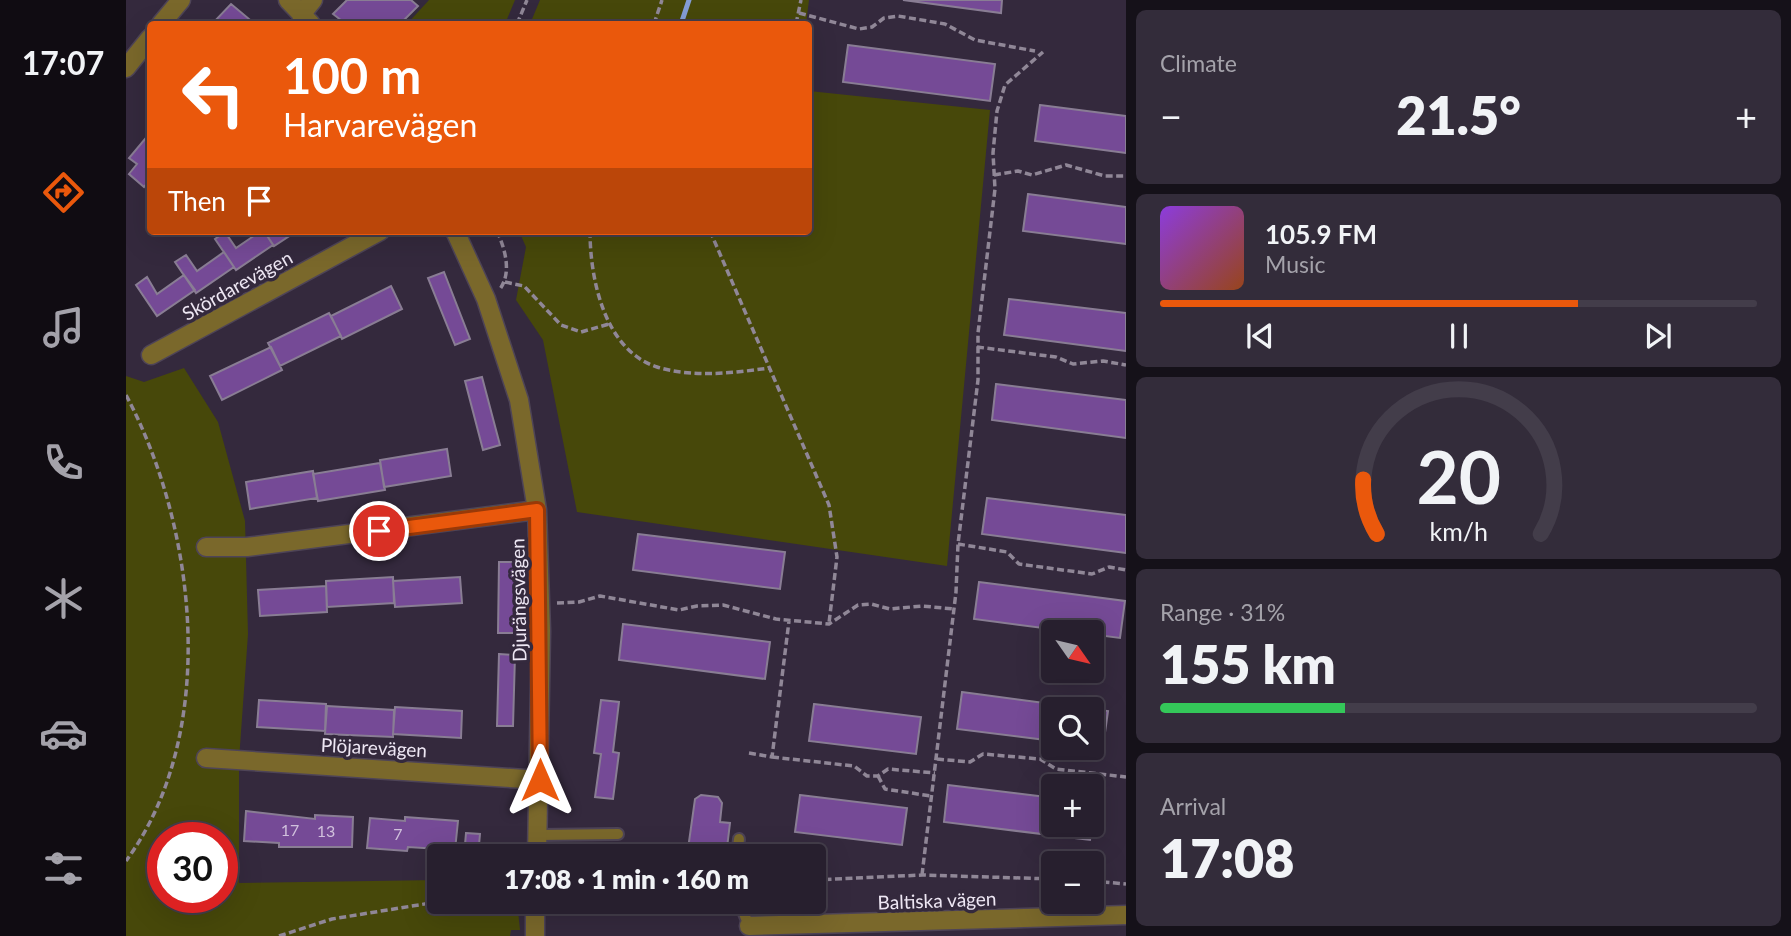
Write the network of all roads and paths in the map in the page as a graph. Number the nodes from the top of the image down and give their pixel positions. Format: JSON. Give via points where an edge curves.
{"nodes":[{"id":1,"x":181,"y":0,"type":"edge"},
{"id":2,"x":288,"y":0,"type":"edge"},
{"id":3,"x":313,"y":0,"type":"edge"},
{"id":4,"x":527,"y":0,"type":"edge"},
{"id":5,"x":662,"y":0,"type":"edge"},
{"id":6,"x":801,"y":0,"type":"edge"},
{"id":7,"x":799,"y":13,"type":"junction"},
{"id":8,"x":306,"y":20,"type":"edge"},
{"id":9,"x":164,"y":21,"type":"edge"},
{"id":10,"x":518,"y":21,"type":"edge"},
{"id":11,"x":656,"y":21,"type":"edge"},
{"id":12,"x":797,"y":21,"type":"edge"},
{"id":13,"x":147,"y":42,"type":"edge"},
{"id":14,"x":1035,"y":51,"type":"dead end"},
{"id":15,"x":1043,"y":52,"type":"dead end"},
{"id":16,"x":126,"y":68,"type":"edge"},
{"id":17,"x":994,"y":175,"type":"junction"},
{"id":18,"x":1126,"y":176,"type":"edge"},
{"id":19,"x":373,"y":235,"type":"edge"},
{"id":20,"x":457,"y":235,"type":"edge"},
{"id":21,"x":498,"y":235,"type":"edge"},
{"id":22,"x":590,"y":235,"type":"edge"},
{"id":23,"x":712,"y":235,"type":"edge"},
{"id":24,"x":505,"y":282,"type":"junction"},
{"id":25,"x":486,"y":299,"type":"junction"},
{"id":26,"x":609,"y":324,"type":"junction"},
{"id":27,"x":977,"y":347,"type":"junction"},
{"id":28,"x":151,"y":355,"type":"dead end"},
{"id":29,"x":1126,"y":365,"type":"edge"},
{"id":30,"x":769,"y":368,"type":"junction"},
{"id":31,"x":126,"y":395,"type":"edge"},
{"id":32,"x":537,"y":510,"type":"junction"},
{"id":33,"x":958,"y":544,"type":"junction"},
{"id":34,"x":206,"y":547,"type":"dead end"},
{"id":35,"x":1126,"y":570,"type":"edge"},
{"id":36,"x":541,"y":604,"type":"junction"},
{"id":37,"x":954,"y":610,"type":"junction"},
{"id":38,"x":789,"y":621,"type":"junction"},
{"id":39,"x":829,"y":624,"type":"junction"},
{"id":40,"x":749,"y":754,"type":"dead end"},
{"id":41,"x":772,"y":757,"type":"junction"},
{"id":42,"x":206,"y":758,"type":"dead end"},
{"id":43,"x":937,"y":759,"type":"junction"},
{"id":44,"x":935,"y":773,"type":"junction"},
{"id":45,"x":878,"y":776,"type":"junction"},
{"id":46,"x":1126,"y":777,"type":"edge"},
{"id":47,"x":540,"y":780,"type":"junction"},
{"id":48,"x":932,"y":796,"type":"junction"},
{"id":49,"x":618,"y":834,"type":"dead end"},
{"id":50,"x":538,"y":835,"type":"junction"},
{"id":51,"x":739,"y":839,"type":"dead end"},
{"id":52,"x":538,"y":844,"type":"edge"},
{"id":53,"x":738,"y":844,"type":"edge"},
{"id":54,"x":126,"y":861,"type":"edge"},
{"id":55,"x":922,"y":875,"type":"junction"},
{"id":56,"x":826,"y":879,"type":"edge"},
{"id":57,"x":1041,"y":879,"type":"edge"},
{"id":58,"x":1104,"y":882,"type":"edge"},
{"id":59,"x":1126,"y":884,"type":"edge"},
{"id":60,"x":427,"y":904,"type":"edge"},
{"id":61,"x":535,"y":914,"type":"edge"},
{"id":62,"x":744,"y":914,"type":"edge"},
{"id":63,"x":1126,"y":915,"type":"edge"},
{"id":64,"x":749,"y":926,"type":"joint"},
{"id":65,"x":279,"y":936,"type":"edge"},
{"id":66,"x":535,"y":936,"type":"edge"}],
"edges":[{"from":1,"to":9,"type":"street"},
{"from":2,"to":8,"type":"street"},
{"from":3,"to":8,"type":"street"},
{"from":4,"to":10,"type":"path"},
{"from":5,"to":11,"type":"path"},
{"from":6,"to":7,"type":"path"},
{"from":7,"to":12,"type":"path"},
{"from":7,"to":14,"type":"path","via":[[859,29],[898,16],[945,24],[975,40]]},
{"from":13,"to":16,"type":"street"},
{"from":15,"to":17,"type":"path","via":[[1005,85],[997,111]]},
{"from":17,"to":18,"type":"path","via":[[1018,171],[1032,175],[1066,165],[1105,176]]},
{"from":17,"to":27,"type":"path"},
{"from":19,"to":28,"type":"street","name":"Skördarevägen"},
{"from":20,"to":25,"type":"street","name":"Djurängsvägen"},
{"from":21,"to":24,"type":"path","via":[[507,260]]},
{"from":22,"to":26,"type":"path","via":[[595,292]]},
{"from":23,"to":30,"type":"path"},
{"from":24,"to":25,"type":"path","via":[[496,295]]},
{"from":24,"to":26,"type":"path","via":[[524,286],[561,325],[581,332]]},
{"from":25,"to":32,"type":"street","name":"Djurängsvägen","via":[[519,400]]},
{"from":26,"to":30,"type":"path","via":[[632,352],[655,367],[722,374]]},
{"from":27,"to":29,"type":"path","via":[[1056,357],[1073,364],[1103,361]]},
{"from":27,"to":33,"type":"path","via":[[978,380]]},
{"from":30,"to":39,"type":"path","via":[[829,505],[837,557]]},
{"from":31,"to":54,"type":"path","via":[[143,427],[167,503],[183,581],[189,665],[178,750],[166,791]]},
{"from":32,"to":34,"type":"street","via":[[247,547]]},
{"from":32,"to":36,"type":"street","name":"Djurängsvägen"},
{"from":33,"to":35,"type":"path","via":[[1007,552],[1019,564],[1092,574],[1108,567]]},
{"from":33,"to":37,"type":"path"},
{"from":36,"to":38,"type":"path","via":[[600,596],[679,610],[723,606]]},
{"from":36,"to":47,"type":"street","name":"Djurängsvägen"},
{"from":37,"to":39,"type":"path","via":[[858,605]]},
{"from":37,"to":43,"type":"path"},
{"from":38,"to":39,"type":"path"},
{"from":38,"to":41,"type":"path"},
{"from":40,"to":41,"type":"path"},
{"from":41,"to":45,"type":"path","via":[[854,766],[867,776]]},
{"from":42,"to":47,"type":"street","name":"Plöjarevägen"},
{"from":43,"to":44,"type":"path"},
{"from":43,"to":46,"type":"path","via":[[970,762],[983,754],[1040,759],[1056,769]]},
{"from":44,"to":45,"type":"path","via":[[888,769]]},
{"from":44,"to":48,"type":"path"},
{"from":45,"to":48,"type":"path","via":[[885,789]]},
{"from":47,"to":50,"type":"street","name":"Djurängsvägen"},
{"from":48,"to":55,"type":"path"},
{"from":49,"to":50,"type":"lane"},
{"from":50,"to":52,"type":"street","name":"Djurängsvägen"},
{"from":51,"to":53,"type":"lane"},
{"from":55,"to":56,"type":"path"},
{"from":55,"to":57,"type":"path"},
{"from":58,"to":59,"type":"path"},
{"from":60,"to":65,"type":"path","via":[[332,919]]},
{"from":61,"to":66,"type":"street"},
{"from":62,"to":64,"type":"lane"},
{"from":63,"to":64,"type":"street","name":"Baltiska vägen"}]}
